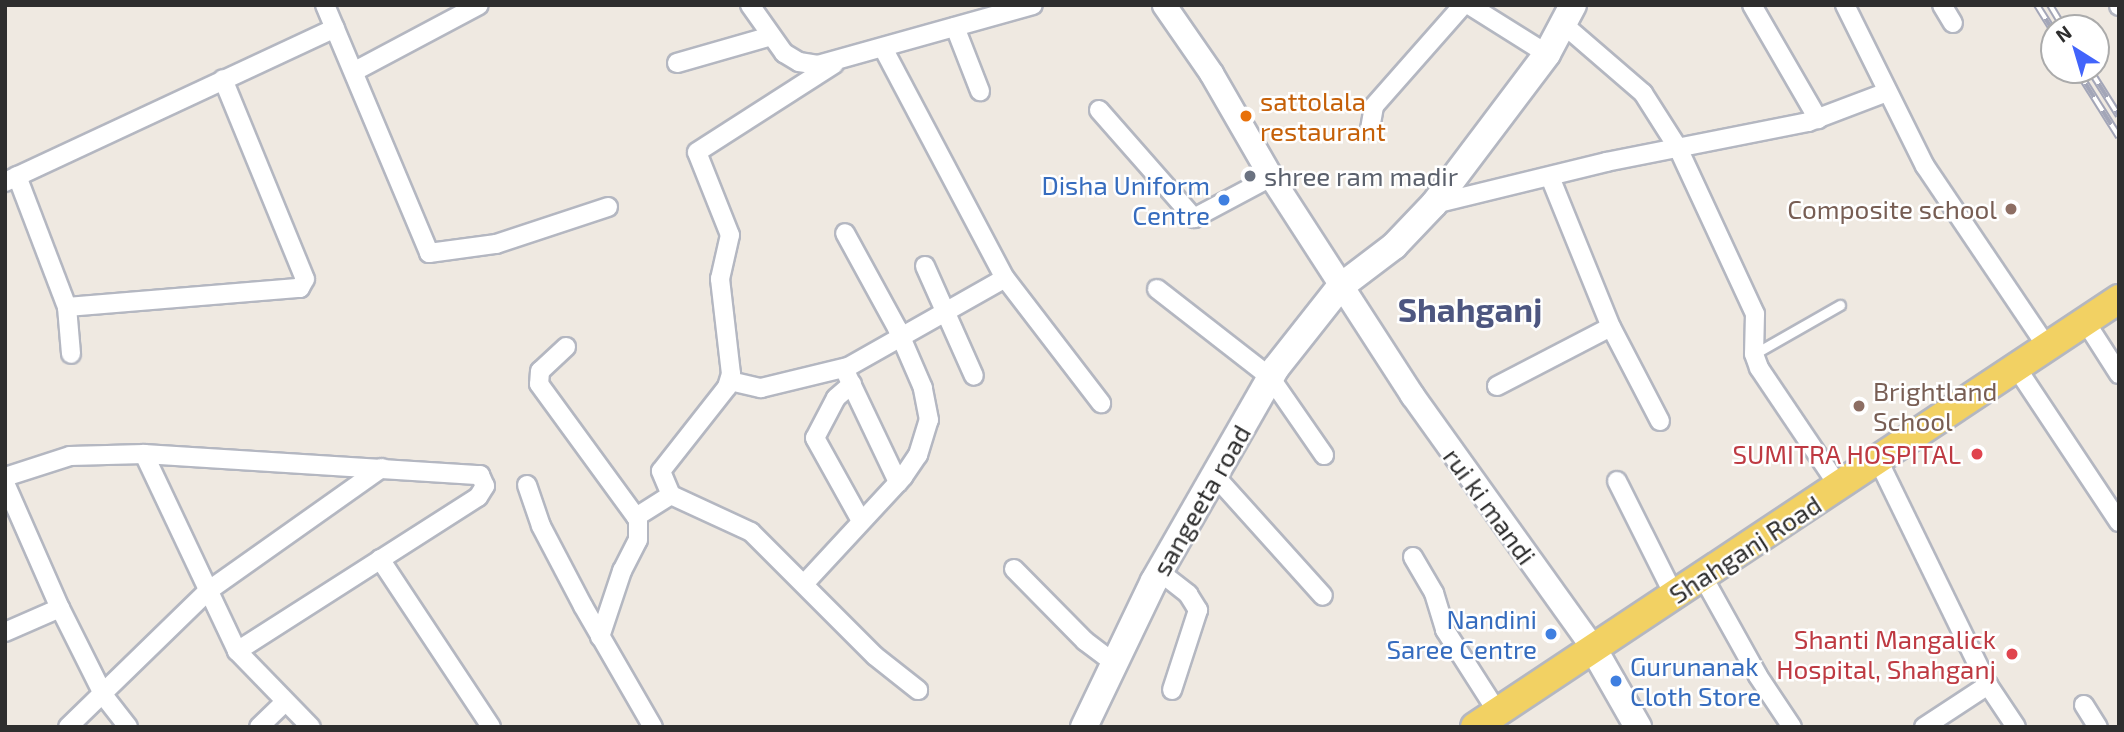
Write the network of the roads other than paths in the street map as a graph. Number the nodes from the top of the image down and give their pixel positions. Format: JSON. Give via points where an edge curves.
{"nodes":[{"id":1,"x":325,"y":5,"type":"edge"},
{"id":2,"x":479,"y":5,"type":"edge"},
{"id":3,"x":1033,"y":5,"type":"edge"},
{"id":4,"x":1164,"y":5,"type":"edge"},
{"id":5,"x":1463,"y":5,"type":"edge"},
{"id":6,"x":1469,"y":5,"type":"edge"},
{"id":7,"x":1752,"y":5,"type":"edge"},
{"id":8,"x":1845,"y":5,"type":"edge"},
{"id":9,"x":1942,"y":5,"type":"edge"},
{"id":10,"x":753,"y":8,"type":"edge"},
{"id":11,"x":1568,"y":15,"type":"edge"},
{"id":12,"x":1953,"y":23,"type":"dead end"},
{"id":13,"x":955,"y":27,"type":"junction"},
{"id":14,"x":335,"y":28,"type":"junction"},
{"id":15,"x":771,"y":36,"type":"junction"},
{"id":16,"x":883,"y":48,"type":"junction"},
{"id":17,"x":1547,"y":54,"type":"junction"},
{"id":18,"x":677,"y":63,"type":"dead end"},
{"id":19,"x":834,"y":64,"type":"junction"},
{"id":20,"x":355,"y":71,"type":"junction"},
{"id":21,"x":223,"y":79,"type":"junction"},
{"id":22,"x":980,"y":91,"type":"dead end"},
{"id":23,"x":1887,"y":92,"type":"junction"},
{"id":24,"x":1099,"y":110,"type":"dead end"},
{"id":25,"x":1818,"y":118,"type":"junction"},
{"id":26,"x":1370,"y":129,"type":"dead end"},
{"id":27,"x":1678,"y":148,"type":"junction"},
{"id":28,"x":1271,"y":177,"type":"junction"},
{"id":29,"x":1550,"y":177,"type":"junction"},
{"id":30,"x":11,"y":179,"type":"edge"},
{"id":31,"x":1434,"y":204,"type":"junction"},
{"id":32,"x":608,"y":207,"type":"dead end"},
{"id":33,"x":845,"y":233,"type":"dead end"},
{"id":34,"x":925,"y":267,"type":"dead end"},
{"id":35,"x":1005,"y":278,"type":"junction"},
{"id":36,"x":1340,"y":287,"type":"junction"},
{"id":37,"x":1157,"y":289,"type":"dead end"},
{"id":38,"x":2119,"y":299,"type":"edge"},
{"id":39,"x":1840,"y":305,"type":"dead end"},
{"id":40,"x":67,"y":307,"type":"junction"},
{"id":41,"x":946,"y":312,"type":"junction"},
{"id":42,"x":2085,"y":321,"type":"junction"},
{"id":43,"x":1611,"y":327,"type":"junction"},
{"id":44,"x":901,"y":338,"type":"junction"},
{"id":45,"x":566,"y":347,"type":"dead end"},
{"id":46,"x":2047,"y":347,"type":"junction"},
{"id":47,"x":71,"y":354,"type":"dead end"},
{"id":48,"x":1754,"y":354,"type":"junction"},
{"id":49,"x":2016,"y":367,"type":"junction"},
{"id":50,"x":2119,"y":374,"type":"edge"},
{"id":51,"x":848,"y":376,"type":"junction"},
{"id":52,"x":974,"y":376,"type":"dead end"},
{"id":53,"x":1270,"y":377,"type":"junction"},
{"id":54,"x":730,"y":380,"type":"junction"},
{"id":55,"x":1497,"y":386,"type":"dead end"},
{"id":56,"x":1101,"y":403,"type":"dead end"},
{"id":57,"x":1660,"y":421,"type":"dead end"},
{"id":58,"x":144,"y":454,"type":"junction"},
{"id":59,"x":1324,"y":455,"type":"dead end"},
{"id":60,"x":1879,"y":462,"type":"junction"},
{"id":61,"x":382,"y":468,"type":"junction"},
{"id":62,"x":1215,"y":476,"type":"junction"},
{"id":63,"x":5,"y":477,"type":"edge"},
{"id":64,"x":1617,"y":481,"type":"dead end"},
{"id":65,"x":898,"y":482,"type":"junction"},
{"id":66,"x":5,"y":483,"type":"edge"},
{"id":67,"x":527,"y":485,"type":"dead end"},
{"id":68,"x":1840,"y":488,"type":"junction"},
{"id":69,"x":671,"y":495,"type":"junction"},
{"id":70,"x":638,"y":518,"type":"junction"},
{"id":71,"x":860,"y":519,"type":"junction"},
{"id":72,"x":2119,"y":522,"type":"edge"},
{"id":73,"x":1413,"y":557,"type":"dead end"},
{"id":74,"x":380,"y":559,"type":"junction"},
{"id":75,"x":1014,"y":569,"type":"dead end"},
{"id":76,"x":1160,"y":572,"type":"junction"},
{"id":77,"x":1703,"y":576,"type":"junction"},
{"id":78,"x":804,"y":584,"type":"junction"},
{"id":79,"x":208,"y":591,"type":"junction"},
{"id":80,"x":1674,"y":595,"type":"junction"},
{"id":81,"x":1323,"y":596,"type":"dead end"},
{"id":82,"x":60,"y":608,"type":"junction"},
{"id":83,"x":5,"y":632,"type":"edge"},
{"id":84,"x":600,"y":637,"type":"junction"},
{"id":85,"x":1593,"y":648,"type":"junction"},
{"id":86,"x":237,"y":651,"type":"junction"},
{"id":87,"x":1115,"y":664,"type":"junction"},
{"id":88,"x":1988,"y":685,"type":"junction"},
{"id":89,"x":918,"y":690,"type":"dead end"},
{"id":90,"x":1172,"y":690,"type":"dead end"},
{"id":91,"x":104,"y":696,"type":"junction"},
{"id":92,"x":285,"y":702,"type":"junction"},
{"id":93,"x":2084,"y":705,"type":"dead end"},
{"id":94,"x":1491,"y":721,"type":"edge"},
{"id":95,"x":68,"y":727,"type":"edge"},
{"id":96,"x":128,"y":727,"type":"edge"},
{"id":97,"x":260,"y":727,"type":"edge"},
{"id":98,"x":311,"y":727,"type":"edge"},
{"id":99,"x":491,"y":727,"type":"edge"},
{"id":100,"x":653,"y":727,"type":"edge"},
{"id":101,"x":1084,"y":727,"type":"edge"},
{"id":102,"x":1637,"y":727,"type":"edge"},
{"id":103,"x":1792,"y":727,"type":"edge"},
{"id":104,"x":1924,"y":727,"type":"edge"},
{"id":105,"x":2016,"y":727,"type":"edge"},
{"id":106,"x":2098,"y":727,"type":"edge"}],
"edges":[{"from":1,"to":14,"type":"street"},
{"from":2,"to":20,"type":"street"},
{"from":3,"to":13,"type":"street"},
{"from":4,"to":28,"type":"street","name":"rui ki mandi","via":[[1211,73]]},
{"from":5,"to":26,"type":"street","via":[[1374,106]]},
{"from":6,"to":17,"type":"street"},
{"from":7,"to":25,"type":"street"},
{"from":8,"to":23,"type":"street"},
{"from":9,"to":12,"type":"street"},
{"from":10,"to":15,"type":"street"},
{"from":11,"to":17,"type":"main road"},
{"from":11,"to":27,"type":"street","via":[[1643,93]]},
{"from":13,"to":16,"type":"street"},
{"from":13,"to":22,"type":"street"},
{"from":14,"to":20,"type":"street"},
{"from":14,"to":21,"type":"street"},
{"from":15,"to":18,"type":"street"},
{"from":15,"to":19,"type":"street","via":[[784,53],[799,62]]},
{"from":16,"to":19,"type":"street"},
{"from":16,"to":35,"type":"street"},
{"from":17,"to":31,"type":"main road"},
{"from":19,"to":54,"type":"street","via":[[697,152],[730,235],[720,279]]},
{"from":20,"to":32,"type":"street","via":[[429,253],[496,244]]},
{"from":21,"to":30,"type":"street"},
{"from":21,"to":40,"type":"street","via":[[305,279],[303,286]]},
{"from":23,"to":25,"type":"street"},
{"from":23,"to":46,"type":"street","via":[[1924,166]]},
{"from":24,"to":28,"type":"street","via":[[1194,218]]},
{"from":25,"to":27,"type":"street"},
{"from":27,"to":29,"type":"street"},
{"from":27,"to":48,"type":"street","via":[[1755,314]]},
{"from":28,"to":36,"type":"street","name":"rui ki mandi"},
{"from":29,"to":31,"type":"street"},
{"from":29,"to":43,"type":"street"},
{"from":30,"to":40,"type":"street"},
{"from":31,"to":36,"type":"main road","via":[[1394,246]]},
{"from":33,"to":44,"type":"street"},
{"from":34,"to":41,"type":"street"},
{"from":35,"to":41,"type":"street"},
{"from":35,"to":56,"type":"street"},
{"from":36,"to":53,"type":"main road","name":"sangeeta road"},
{"from":36,"to":85,"type":"street","name":"rui ki mandi","via":[[1443,441]]},
{"from":37,"to":53,"type":"street"},
{"from":38,"to":42,"type":"main road","name":"Shahganj Road"},
{"from":39,"to":48,"type":"lane"},
{"from":40,"to":47,"type":"street"},
{"from":41,"to":44,"type":"street"},
{"from":41,"to":52,"type":"street"},
{"from":42,"to":46,"type":"main road","name":"Shahganj Road"},
{"from":42,"to":50,"type":"street"},
{"from":43,"to":55,"type":"street"},
{"from":43,"to":57,"type":"street"},
{"from":44,"to":51,"type":"street"},
{"from":44,"to":65,"type":"street","via":[[923,388],[929,420],[918,455]]},
{"from":45,"to":70,"type":"street","via":[[540,371],[540,384]]},
{"from":46,"to":49,"type":"main road","name":"Shahganj Road"},
{"from":48,"to":68,"type":"street"},
{"from":49,"to":60,"type":"main road","name":"Shahganj Road"},
{"from":49,"to":72,"type":"street"},
{"from":51,"to":54,"type":"street","via":[[761,388]]},
{"from":51,"to":65,"type":"street"},
{"from":51,"to":71,"type":"street","via":[[815,438]]},
{"from":53,"to":59,"type":"street"},
{"from":53,"to":62,"type":"main road","name":"sangeeta road"},
{"from":54,"to":69,"type":"street","via":[[661,471]]},
{"from":58,"to":61,"type":"street","via":[[309,468]]},
{"from":58,"to":63,"type":"street","via":[[69,456]]},
{"from":58,"to":79,"type":"street"},
{"from":60,"to":68,"type":"main road","name":"Shahganj Road"},
{"from":60,"to":88,"type":"street"},
{"from":61,"to":74,"type":"street","via":[[473,472],[485,486],[478,497]]},
{"from":61,"to":79,"type":"street"},
{"from":62,"to":76,"type":"main road","name":"sangeeta road"},
{"from":62,"to":81,"type":"street"},
{"from":64,"to":80,"type":"street"},
{"from":65,"to":71,"type":"street"},
{"from":66,"to":82,"type":"street"},
{"from":67,"to":84,"type":"street","via":[[541,526]]},
{"from":68,"to":77,"type":"main road","name":"Shahganj Road"},
{"from":69,"to":70,"type":"street"},
{"from":69,"to":78,"type":"street","via":[[751,532]]},
{"from":70,"to":84,"type":"street","via":[[638,540],[622,570]]},
{"from":71,"to":78,"type":"street"},
{"from":73,"to":94,"type":"street","via":[[1434,593],[1438,617]]},
{"from":74,"to":86,"type":"street"},
{"from":74,"to":99,"type":"street"},
{"from":75,"to":87,"type":"street"},
{"from":76,"to":87,"type":"main road","name":"sangeeta road"},
{"from":76,"to":90,"type":"street","via":[[1188,594],[1198,610]]},
{"from":77,"to":80,"type":"main road","name":"Shahganj Road"},
{"from":77,"to":103,"type":"street"},
{"from":78,"to":89,"type":"street","via":[[875,656]]},
{"from":79,"to":86,"type":"street"},
{"from":79,"to":91,"type":"street"},
{"from":80,"to":85,"type":"main road","name":"Shahganj Road"},
{"from":82,"to":83,"type":"street"},
{"from":82,"to":91,"type":"street"},
{"from":84,"to":100,"type":"street"},
{"from":85,"to":94,"type":"main road","name":"Shahganj Road"},
{"from":85,"to":102,"type":"main road","name":"rui ki mandi"},
{"from":86,"to":92,"type":"street"},
{"from":87,"to":101,"type":"main road","name":"sangeeta road"},
{"from":88,"to":104,"type":"street"},
{"from":88,"to":105,"type":"street"},
{"from":91,"to":95,"type":"street"},
{"from":91,"to":96,"type":"street"},
{"from":92,"to":97,"type":"street"},
{"from":92,"to":98,"type":"street"},
{"from":93,"to":106,"type":"street"}]}
